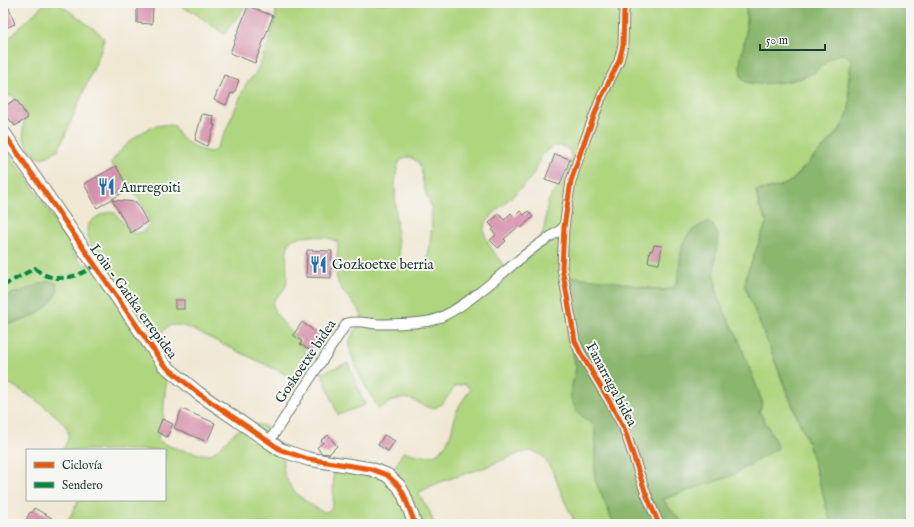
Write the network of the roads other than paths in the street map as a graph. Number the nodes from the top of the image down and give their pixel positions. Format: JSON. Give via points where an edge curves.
{"nodes":[{"id":1,"x":626,"y":3,"type":"edge"},
{"id":2,"x":3,"y":132,"type":"edge"},
{"id":3,"x":564,"y":227,"type":"junction"},
{"id":4,"x":269,"y":442,"type":"junction"},
{"id":5,"x":415,"y":524,"type":"edge"},
{"id":6,"x":659,"y":524,"type":"edge"}],
"edges":[{"from":1,"to":3,"type":"street","name":"Fanarraga bidea","via":[[619,61],[601,98],[571,181]]},
{"from":2,"to":4,"type":"street","name":"Loiu - Gatika errepidea","via":[[164,366]]},
{"from":3,"to":4,"type":"street","name":"Goskoetxe bidea","via":[[447,314],[430,321],[347,323]]},
{"from":3,"to":6,"type":"street","name":"Fanarraga bidea","via":[[562,268],[575,340],[624,428]]},
{"from":4,"to":5,"type":"street","name":"Loiu - Gatika errepidea","via":[[281,450],[308,460],[371,468],[387,476],[404,494]]}]}
